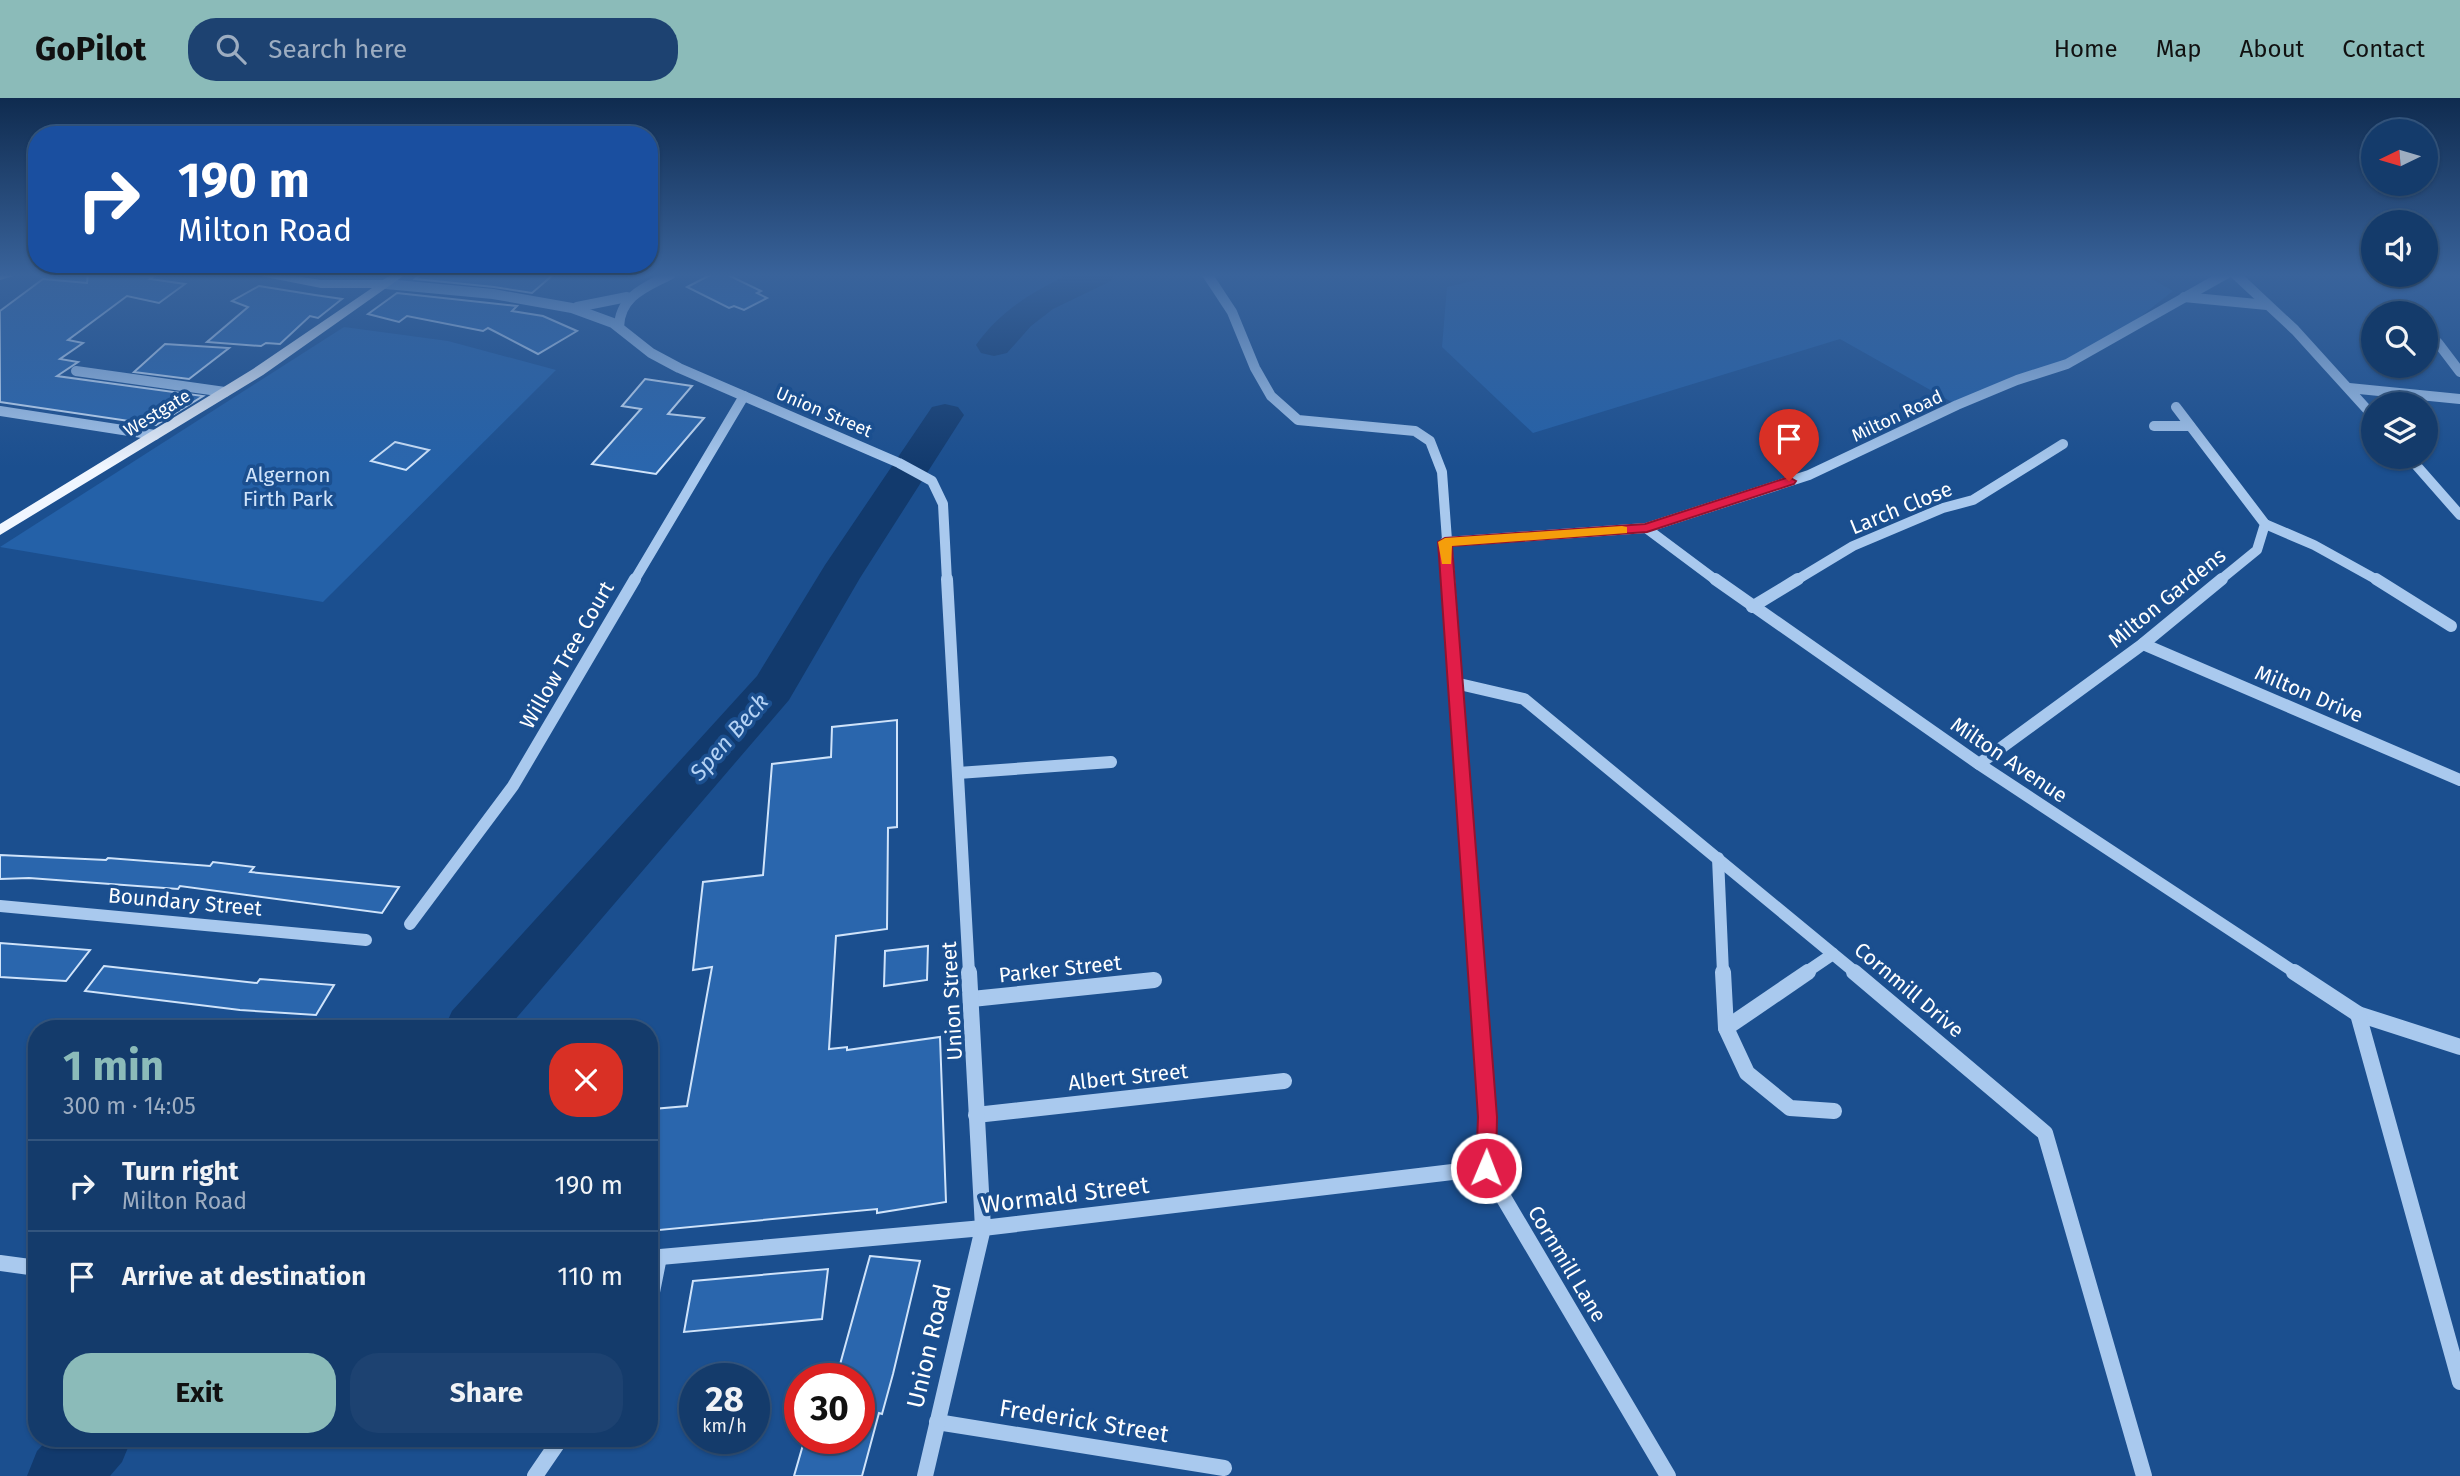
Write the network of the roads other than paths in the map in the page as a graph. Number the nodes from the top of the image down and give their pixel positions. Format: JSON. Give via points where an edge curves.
{"nodes":[{"id":1,"x":306,"y":338,"type":"edge"},
{"id":2,"x":633,"y":338,"type":"edge"},
{"id":3,"x":1242,"y":338,"type":"edge"},
{"id":4,"x":2113,"y":338,"type":"edge"},
{"id":5,"x":2300,"y":338,"type":"edge"},
{"id":6,"x":2438,"y":343,"type":"dead end"},
{"id":7,"x":76,"y":370,"type":"dead end"},
{"id":8,"x":2460,"y":372,"type":"edge"},
{"id":9,"x":2349,"y":388,"type":"junction"},
{"id":10,"x":225,"y":392,"type":"junction"},
{"id":11,"x":744,"y":397,"type":"junction"},
{"id":12,"x":2460,"y":399,"type":"edge"},
{"id":13,"x":2361,"y":402,"type":"edge"},
{"id":14,"x":2176,"y":407,"type":"dead end"},
{"id":15,"x":0,"y":411,"type":"edge"},
{"id":16,"x":2154,"y":426,"type":"dead end"},
{"id":17,"x":2190,"y":426,"type":"junction"},
{"id":18,"x":155,"y":435,"type":"junction"},
{"id":19,"x":2063,"y":444,"type":"dead end"},
{"id":20,"x":2420,"y":469,"type":"edge"},
{"id":21,"x":2460,"y":515,"type":"edge"},
{"id":22,"x":2265,"y":524,"type":"junction"},
{"id":23,"x":1647,"y":528,"type":"junction"},
{"id":24,"x":0,"y":530,"type":"edge"},
{"id":25,"x":1445,"y":542,"type":"junction"},
{"id":26,"x":1752,"y":607,"type":"junction"},
{"id":27,"x":2451,"y":626,"type":"dead end"},
{"id":28,"x":2143,"y":644,"type":"junction"},
{"id":29,"x":1455,"y":683,"type":"junction"},
{"id":30,"x":1111,"y":762,"type":"dead end"},
{"id":31,"x":1979,"y":764,"type":"junction"},
{"id":32,"x":958,"y":773,"type":"junction"},
{"id":33,"x":2460,"y":780,"type":"edge"},
{"id":34,"x":1718,"y":858,"type":"junction"},
{"id":35,"x":0,"y":906,"type":"edge"},
{"id":36,"x":410,"y":924,"type":"dead end"},
{"id":37,"x":366,"y":940,"type":"dead end"},
{"id":38,"x":1833,"y":954,"type":"junction"},
{"id":39,"x":1154,"y":980,"type":"dead end"},
{"id":40,"x":972,"y":999,"type":"junction"},
{"id":41,"x":2358,"y":1014,"type":"junction"},
{"id":42,"x":1726,"y":1028,"type":"junction"},
{"id":43,"x":2460,"y":1047,"type":"edge"},
{"id":44,"x":1284,"y":1081,"type":"dead end"},
{"id":45,"x":1834,"y":1111,"type":"dead end"},
{"id":46,"x":976,"y":1115,"type":"junction"},
{"id":47,"x":1486,"y":1168,"type":"junction"},
{"id":48,"x":983,"y":1228,"type":"junction"},
{"id":49,"x":658,"y":1257,"type":"edge"},
{"id":50,"x":0,"y":1264,"type":"edge"},
{"id":51,"x":28,"y":1267,"type":"edge"},
{"id":52,"x":2460,"y":1382,"type":"edge"},
{"id":53,"x":937,"y":1422,"type":"junction"},
{"id":54,"x":555,"y":1447,"type":"edge"},
{"id":55,"x":1224,"y":1468,"type":"dead end"},
{"id":56,"x":535,"y":1476,"type":"edge"},
{"id":57,"x":925,"y":1476,"type":"edge"},
{"id":58,"x":1668,"y":1476,"type":"edge"},
{"id":59,"x":2144,"y":1476,"type":"edge"}],
"edges":[{"from":1,"to":10,"type":"main road","name":"Westgate"},
{"from":2,"to":11,"type":"street","name":"Union Street","via":[[651,353]]},
{"from":3,"to":25,"type":"street","via":[[1271,396],[1298,421],[1415,431],[1430,441],[1442,472]]},
{"from":4,"to":23,"type":"street","name":"Milton Road","via":[[2067,364],[1957,405],[1809,475]]},
{"from":5,"to":9,"type":"street"},
{"from":6,"to":8,"type":"street"},
{"from":7,"to":10,"type":"street"},
{"from":9,"to":12,"type":"street"},
{"from":9,"to":13,"type":"street"},
{"from":10,"to":18,"type":"main road","name":"Westgate"},
{"from":11,"to":32,"type":"street","name":"Union Street","via":[[932,481],[943,505]]},
{"from":11,"to":36,"type":"street","name":"Willow Tree Court","via":[[513,786]]},
{"from":14,"to":17,"type":"street"},
{"from":15,"to":18,"type":"street"},
{"from":16,"to":17,"type":"street"},
{"from":17,"to":22,"type":"street"},
{"from":18,"to":24,"type":"main road","name":"Westgate"},
{"from":19,"to":26,"type":"street","name":"Larch Close","via":[[1973,500],[1853,546]]},
{"from":20,"to":21,"type":"street"},
{"from":22,"to":27,"type":"street","via":[[2352,563]]},
{"from":22,"to":28,"type":"street","name":"Milton Gardens","via":[[2257,550]]},
{"from":23,"to":25,"type":"street","name":"Milton Road"},
{"from":23,"to":26,"type":"street","name":"Milton Avenue"},
{"from":25,"to":29,"type":"street"},
{"from":26,"to":31,"type":"street","name":"Milton Avenue"},
{"from":28,"to":31,"type":"street","name":"Milton Gardens"},
{"from":28,"to":33,"type":"street","name":"Milton Drive"},
{"from":29,"to":34,"type":"street","name":"Cornmill Drive","via":[[1524,698]]},
{"from":29,"to":47,"type":"street","via":[[1487,1117]]},
{"from":30,"to":32,"type":"street"},
{"from":31,"to":41,"type":"street","name":"Milton Avenue"},
{"from":32,"to":40,"type":"street","name":"Union Street"},
{"from":34,"to":38,"type":"street","name":"Cornmill Drive"},
{"from":34,"to":42,"type":"street"},
{"from":35,"to":37,"type":"street","name":"Boundary Street"},
{"from":38,"to":42,"type":"street"},
{"from":38,"to":59,"type":"street","name":"Cornmill Drive","via":[[2045,1133]]},
{"from":39,"to":40,"type":"street","name":"Parker Street"},
{"from":40,"to":46,"type":"street","name":"Union Street"},
{"from":41,"to":43,"type":"street"},
{"from":41,"to":52,"type":"street"},
{"from":42,"to":45,"type":"street","via":[[1748,1073],[1790,1108]]},
{"from":44,"to":46,"type":"street","name":"Albert Street"},
{"from":46,"to":48,"type":"street","name":"Union Street"},
{"from":47,"to":48,"type":"street","name":"Wormald Street"},
{"from":47,"to":58,"type":"street","name":"Cornmill Lane"},
{"from":48,"to":49,"type":"street","name":"Wormald Street"},
{"from":48,"to":53,"type":"street","name":"Union Road"},
{"from":50,"to":51,"type":"street"},
{"from":53,"to":55,"type":"street","name":"Frederick Street"},
{"from":53,"to":57,"type":"street","name":"Union Road"},
{"from":54,"to":56,"type":"street"}]}
